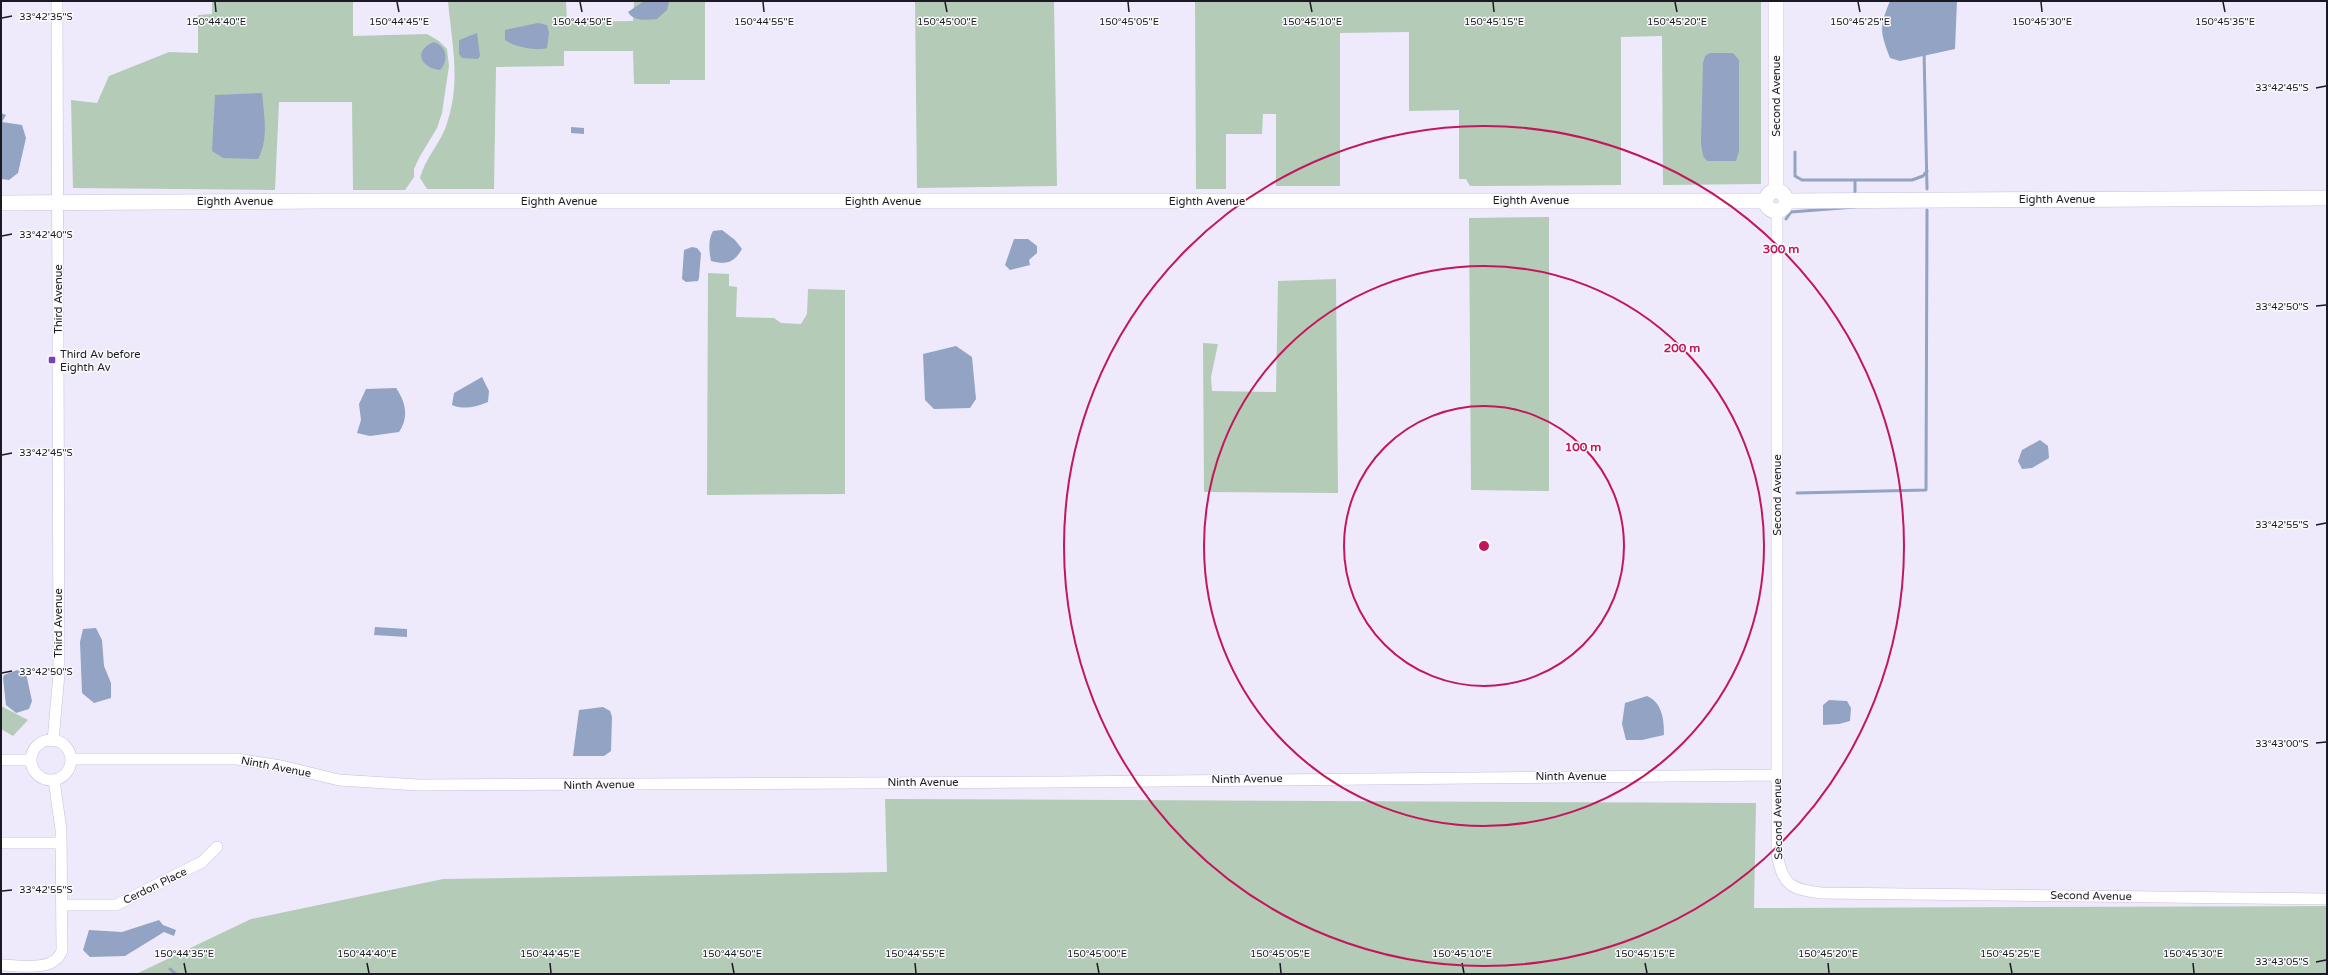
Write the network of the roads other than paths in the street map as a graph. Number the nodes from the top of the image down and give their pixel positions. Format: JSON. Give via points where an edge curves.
{"nodes":[{"id":1,"x":57,"y":1,"type":"edge"},
{"id":2,"x":1776,"y":1,"type":"edge"},
{"id":3,"x":2327,"y":198,"type":"edge"},
{"id":4,"x":1780,"y":201,"type":"junction"},
{"id":5,"x":1,"y":203,"type":"edge"},
{"id":6,"x":58,"y":203,"type":"junction"},
{"id":7,"x":53,"y":740,"type":"junction"},
{"id":8,"x":71,"y":759,"type":"junction"},
{"id":9,"x":1,"y":760,"type":"edge"},
{"id":10,"x":31,"y":760,"type":"junction"},
{"id":11,"x":1777,"y":775,"type":"junction"},
{"id":12,"x":54,"y":780,"type":"junction"},
{"id":13,"x":1,"y":843,"type":"edge"},
{"id":14,"x":61,"y":843,"type":"junction"},
{"id":15,"x":217,"y":847,"type":"dead end"},
{"id":16,"x":2327,"y":899,"type":"edge"},
{"id":17,"x":62,"y":905,"type":"junction"},
{"id":18,"x":1,"y":965,"type":"edge"}],
"edges":[{"from":1,"to":6,"type":"street","name":"Third Avenue"},
{"from":2,"to":4,"type":"main road","name":"Second Avenue"},
{"from":3,"to":4,"type":"main road","name":"Eighth Avenue"},
{"from":4,"to":6,"type":"main road","name":"Eighth Avenue","via":[[1768,207],[1765,201]]},
{"from":4,"to":11,"type":"street","name":"Second Avenue"},
{"from":5,"to":6,"type":"main road","name":"Eighth Avenue"},
{"from":6,"to":7,"type":"street","name":"Third Avenue","via":[[59,674]]},
{"from":7,"to":8,"type":"street","via":[[65,747]]},
{"from":7,"to":10,"type":"street","via":[[41,743]]},
{"from":8,"to":11,"type":"street","name":"Ninth Avenue","via":[[237,759],[281,766],[339,780],[418,785]]},
{"from":8,"to":12,"type":"street","via":[[66,773]]},
{"from":9,"to":10,"type":"street"},
{"from":10,"to":12,"type":"street","via":[[38,775]]},
{"from":11,"to":16,"type":"street","name":"Second Avenue","via":[[1777,854],[1780,872],[1787,882],[1799,890],[1821,893]]},
{"from":12,"to":14,"type":"street"},
{"from":13,"to":14,"type":"street"},
{"from":14,"to":17,"type":"street"},
{"from":15,"to":17,"type":"street","name":"Cerdon Place","via":[[202,862],[116,905]]},
{"from":17,"to":18,"type":"street","via":[[62,951],[57,960],[43,965]]}]}
